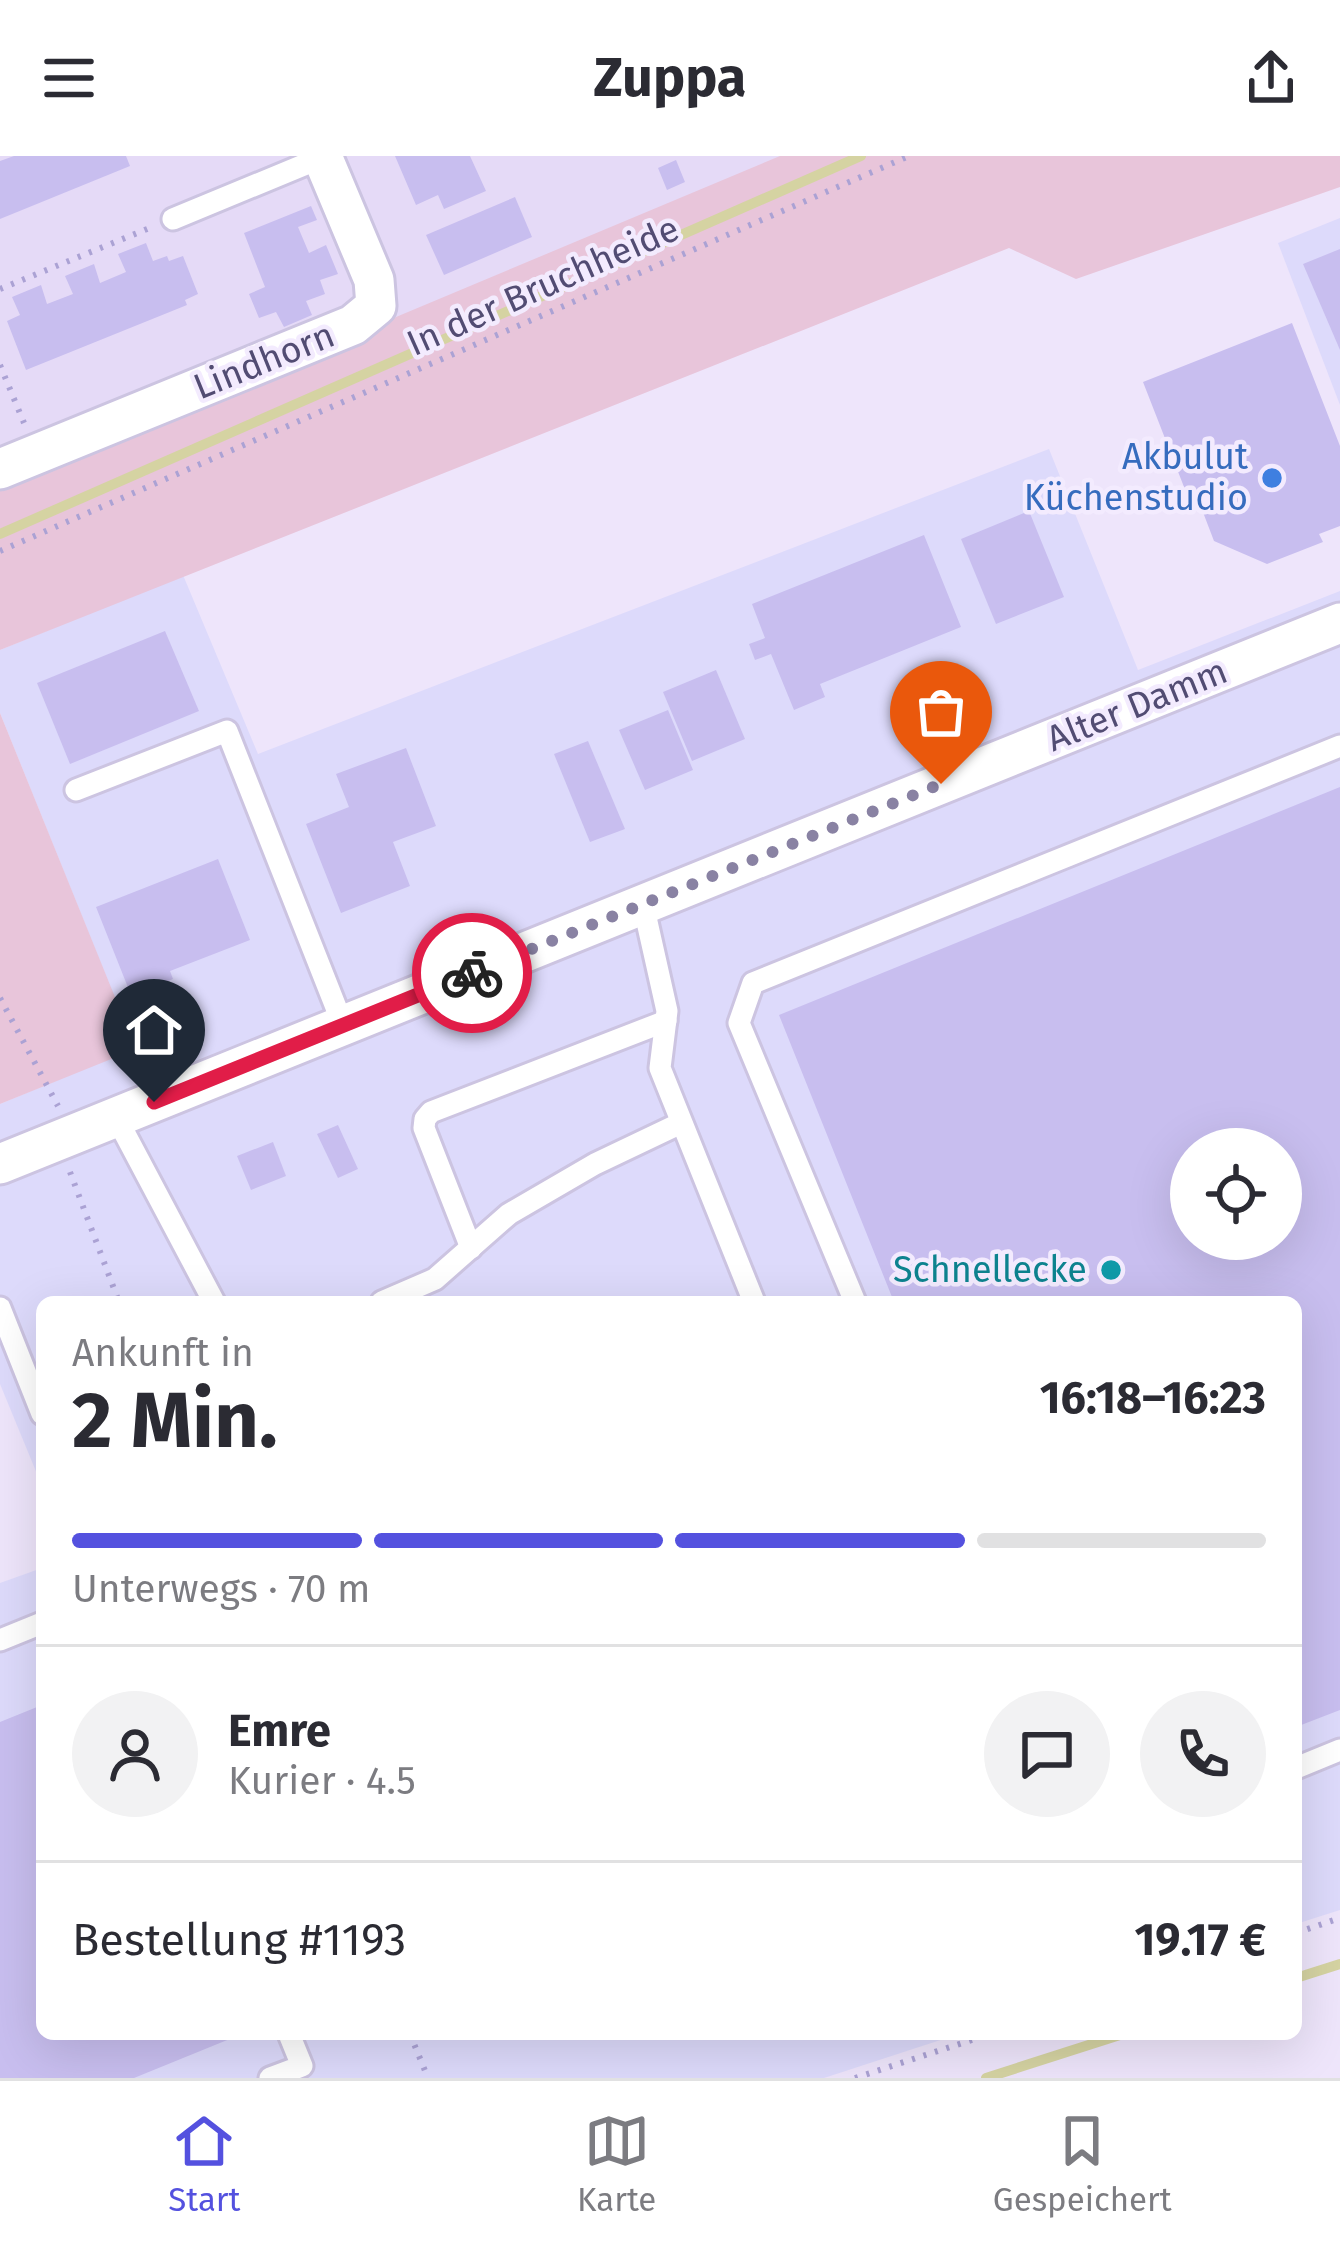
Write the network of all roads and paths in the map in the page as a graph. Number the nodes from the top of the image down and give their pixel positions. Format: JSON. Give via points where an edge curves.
{"nodes":[{"id":1,"x":909,"y":156,"type":"edge"},
{"id":2,"x":322,"y":157,"type":"edge"},
{"id":3,"x":173,"y":219,"type":"joint"},
{"id":4,"x":0,"y":289,"type":"edge"},
{"id":5,"x":0,"y":365,"type":"edge"},
{"id":6,"x":18,"y":461,"type":"edge"},
{"id":7,"x":0,"y":551,"type":"edge"},
{"id":8,"x":1340,"y":623,"type":"edge"},
{"id":9,"x":1340,"y":746,"type":"edge"},
{"id":10,"x":76,"y":790,"type":"dead end"},
{"id":11,"x":643,"y":904,"type":"junction"},
{"id":12,"x":0,"y":998,"type":"edge"},
{"id":13,"x":666,"y":1021,"type":"junction"},
{"id":14,"x":343,"y":1025,"type":"junction"},
{"id":15,"x":116,"y":1117,"type":"junction"},
{"id":16,"x":681,"y":1123,"type":"junction"},
{"id":17,"x":65,"y":1138,"type":"junction"},
{"id":18,"x":0,"y":1164,"type":"edge"},
{"id":19,"x":471,"y":1248,"type":"junction"},
{"id":20,"x":117,"y":1296,"type":"edge"},
{"id":21,"x":211,"y":1296,"type":"edge"},
{"id":22,"x":396,"y":1296,"type":"edge"},
{"id":23,"x":752,"y":1296,"type":"edge"},
{"id":24,"x":853,"y":1296,"type":"edge"},
{"id":25,"x":0,"y":1308,"type":"edge"},
{"id":26,"x":36,"y":1399,"type":"edge"},
{"id":27,"x":36,"y":1625,"type":"edge"},
{"id":28,"x":0,"y":1640,"type":"edge"},
{"id":29,"x":1340,"y":1750,"type":"edge"},
{"id":30,"x":1302,"y":1766,"type":"edge"},
{"id":31,"x":1340,"y":1918,"type":"edge"},
{"id":32,"x":1302,"y":1931,"type":"edge"},
{"id":33,"x":292,"y":2040,"type":"edge"},
{"id":34,"x":412,"y":2040,"type":"edge"},
{"id":35,"x":972,"y":2040,"type":"edge"},
{"id":36,"x":270,"y":2078,"type":"edge"},
{"id":37,"x":428,"y":2078,"type":"edge"},
{"id":38,"x":855,"y":2078,"type":"edge"}],
"edges":[{"from":1,"to":7,"type":"path","name":"In der Bruchheide"},
{"from":2,"to":3,"type":"lane","name":"Lindhorn"},
{"from":2,"to":6,"type":"street","name":"Lindhorn","via":[[374,280],[376,306],[353,325]]},
{"from":3,"to":4,"type":"path"},
{"from":5,"to":6,"type":"path"},
{"from":8,"to":11,"type":"street","name":"Alter Damm"},
{"from":9,"to":24,"type":"lane","via":[[753,983],[739,1022]]},
{"from":10,"to":14,"type":"lane","via":[[227,731]]},
{"from":11,"to":13,"type":"lane"},
{"from":11,"to":14,"type":"street","name":"Alter Damm"},
{"from":12,"to":17,"type":"path","via":[[56,1099]]},
{"from":13,"to":16,"type":"lane","via":[[660,1068]]},
{"from":13,"to":19,"type":"lane","via":[[430,1112],[424,1128]]},
{"from":14,"to":15,"type":"street","name":"Alter Damm"},
{"from":15,"to":17,"type":"street","name":"Alter Damm"},
{"from":15,"to":21,"type":"lane"},
{"from":16,"to":19,"type":"lane","via":[[509,1214]]},
{"from":16,"to":23,"type":"lane"},
{"from":17,"to":18,"type":"street","name":"Alter Damm"},
{"from":17,"to":20,"type":"path"},
{"from":19,"to":22,"type":"lane","via":[[435,1280]]},
{"from":25,"to":26,"type":"lane"},
{"from":27,"to":28,"type":"lane"},
{"from":29,"to":30,"type":"lane"},
{"from":31,"to":32,"type":"path"},
{"from":33,"to":36,"type":"lane","via":[[302,2066]]},
{"from":34,"to":37,"type":"path"},
{"from":35,"to":38,"type":"path"}]}
